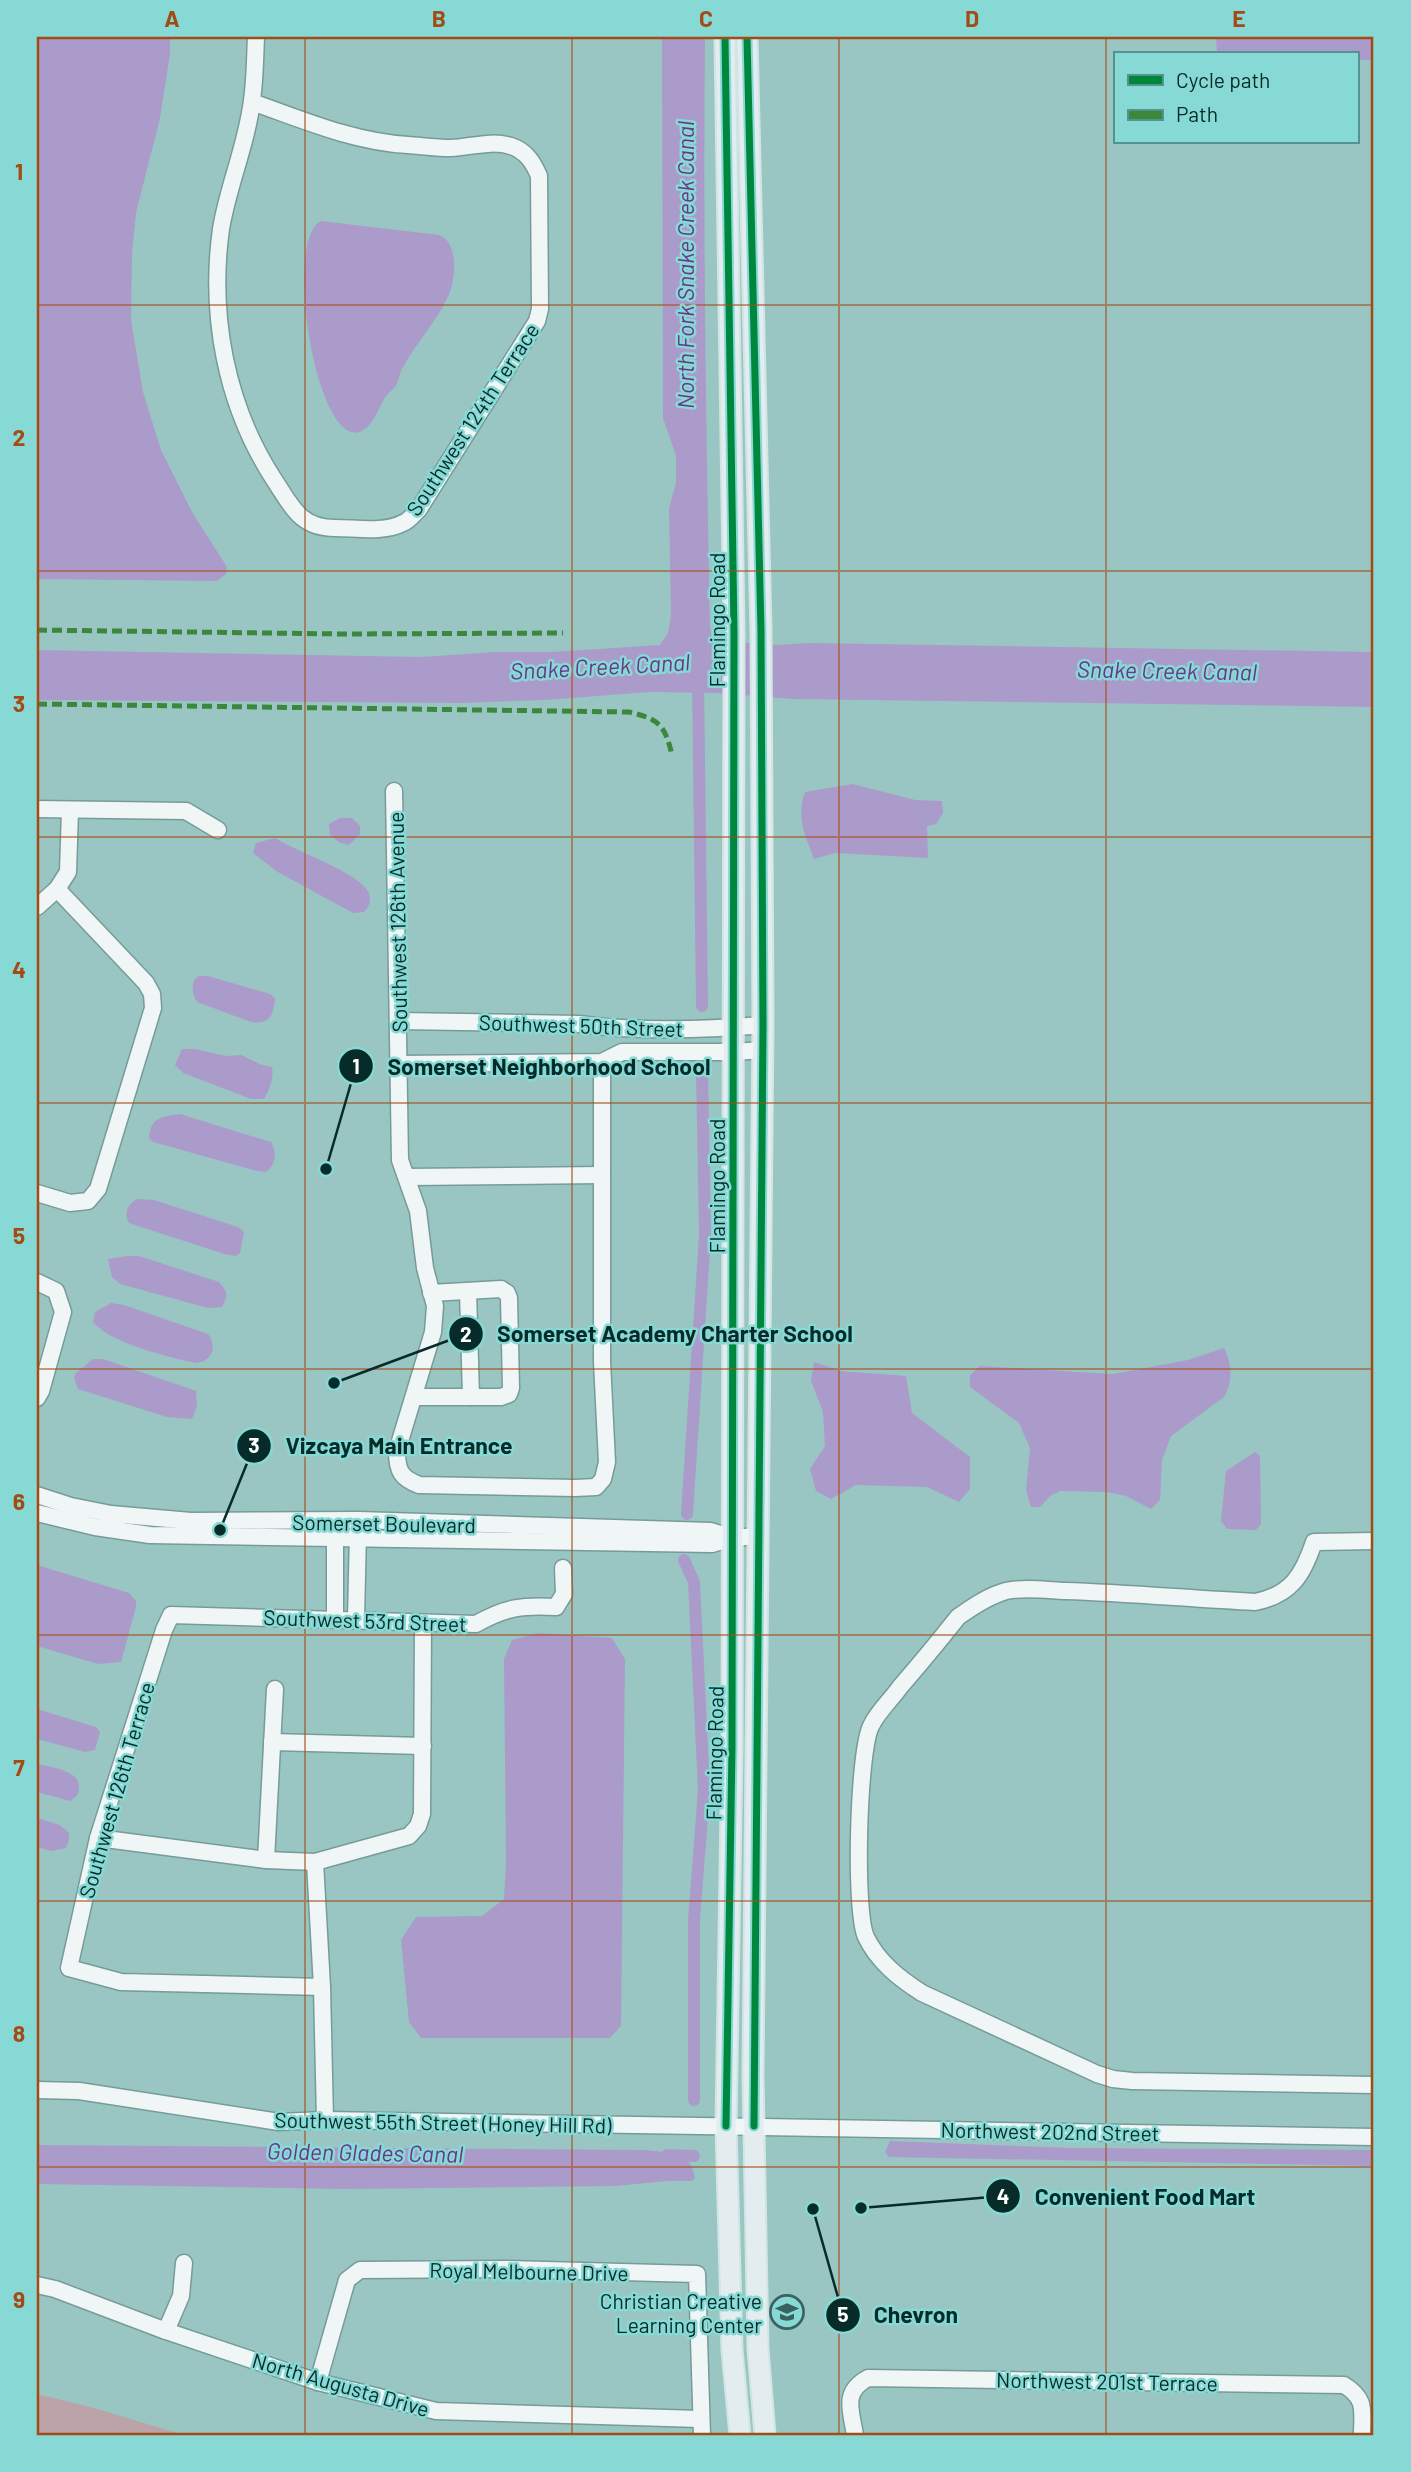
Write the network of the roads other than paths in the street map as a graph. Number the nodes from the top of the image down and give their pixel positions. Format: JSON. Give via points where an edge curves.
{"nodes":[{"id":1,"x":256,"y":37,"type":"edge"},
{"id":2,"x":725,"y":37,"type":"edge"},
{"id":3,"x":747,"y":37,"type":"edge"},
{"id":4,"x":252,"y":102,"type":"junction"},
{"id":5,"x":394,"y":791,"type":"dead end"},
{"id":6,"x":37,"y":809,"type":"edge"},
{"id":7,"x":70,"y":810,"type":"junction"},
{"id":8,"x":218,"y":830,"type":"dead end"},
{"id":9,"x":57,"y":888,"type":"junction"},
{"id":10,"x":37,"y":907,"type":"edge"},
{"id":11,"x":398,"y":1021,"type":"junction"},
{"id":12,"x":763,"y":1025,"type":"junction"},
{"id":13,"x":734,"y":1027,"type":"junction"},
{"id":14,"x":763,"y":1050,"type":"junction"},
{"id":15,"x":734,"y":1052,"type":"junction"},
{"id":16,"x":602,"y":1062,"type":"junction"},
{"id":17,"x":398,"y":1064,"type":"junction"},
{"id":18,"x":602,"y":1175,"type":"junction"},
{"id":19,"x":407,"y":1177,"type":"junction"},
{"id":20,"x":37,"y":1193,"type":"edge"},
{"id":21,"x":37,"y":1282,"type":"edge"},
{"id":22,"x":468,"y":1291,"type":"junction"},
{"id":23,"x":431,"y":1293,"type":"junction"},
{"id":24,"x":415,"y":1397,"type":"junction"},
{"id":25,"x":471,"y":1397,"type":"junction"},
{"id":26,"x":37,"y":1398,"type":"edge"},
{"id":27,"x":37,"y":1495,"type":"edge"},
{"id":28,"x":37,"y":1513,"type":"edge"},
{"id":29,"x":359,"y":1520,"type":"junction"},
{"id":30,"x":335,"y":1521,"type":"junction"},
{"id":31,"x":758,"y":1536,"type":"junction"},
{"id":32,"x":335,"y":1538,"type":"junction"},
{"id":33,"x":358,"y":1538,"type":"junction"},
{"id":34,"x":732,"y":1538,"type":"junction"},
{"id":35,"x":1374,"y":1541,"type":"edge"},
{"id":36,"x":564,"y":1568,"type":"dead end"},
{"id":37,"x":171,"y":1615,"type":"joint"},
{"id":38,"x":334,"y":1619,"type":"junction"},
{"id":39,"x":356,"y":1619,"type":"junction"},
{"id":40,"x":423,"y":1623,"type":"junction"},
{"id":41,"x":275,"y":1689,"type":"dead end"},
{"id":42,"x":272,"y":1742,"type":"junction"},
{"id":43,"x":423,"y":1746,"type":"junction"},
{"id":44,"x":98,"y":1838,"type":"junction"},
{"id":45,"x":266,"y":1860,"type":"junction"},
{"id":46,"x":315,"y":1863,"type":"junction"},
{"id":47,"x":322,"y":1987,"type":"junction"},
{"id":48,"x":1374,"y":2085,"type":"edge"},
{"id":49,"x":37,"y":2090,"type":"edge"},
{"id":50,"x":324,"y":2120,"type":"junction"},
{"id":51,"x":726,"y":2126,"type":"junction"},
{"id":52,"x":754,"y":2126,"type":"junction"},
{"id":53,"x":1374,"y":2137,"type":"edge"},
{"id":54,"x":184,"y":2263,"type":"dead end"},
{"id":55,"x":37,"y":2285,"type":"edge"},
{"id":56,"x":166,"y":2332,"type":"junction"},
{"id":57,"x":318,"y":2382,"type":"junction"},
{"id":58,"x":701,"y":2427,"type":"edge"},
{"id":59,"x":740,"y":2435,"type":"edge"},
{"id":60,"x":765,"y":2435,"type":"edge"},
{"id":61,"x":855,"y":2435,"type":"edge"},
{"id":62,"x":1362,"y":2435,"type":"edge"}],
"edges":[{"from":1,"to":4,"type":"street"},
{"from":2,"to":13,"type":"main road","name":"Flamingo Road","via":[[734,633]]},
{"from":3,"to":12,"type":"main road","name":"Flamingo Road","via":[[761,631]]},
{"from":4,"to":4,"type":"street","name":"Southwest 124th Terrace","via":[[358,138],[452,148],[510,146],[534,163],[539,176],[537,321],[419,509],[405,523],[389,528],[309,524],[297,515],[261,459],[233,396],[216,292],[221,228]]},
{"from":5,"to":11,"type":"street","name":"Southwest 126th Avenue"},
{"from":6,"to":7,"type":"street"},
{"from":7,"to":8,"type":"street","via":[[186,811]]},
{"from":7,"to":9,"type":"street","via":[[68,872]]},
{"from":9,"to":10,"type":"street"},
{"from":9,"to":20,"type":"street","via":[[146,983],[153,1008],[98,1189],[88,1201],[70,1203]]},
{"from":11,"to":13,"type":"street","name":"Southwest 50th Street"},
{"from":11,"to":17,"type":"street","name":"Southwest 126th Avenue"},
{"from":12,"to":13,"type":"street","name":"Southwest 50th Street"},
{"from":12,"to":14,"type":"main road","name":"Flamingo Road"},
{"from":13,"to":15,"type":"main road","name":"Flamingo Road"},
{"from":14,"to":15,"type":"street","name":"Southwest 50th Street"},
{"from":14,"to":31,"type":"main road","name":"Flamingo Road"},
{"from":15,"to":16,"type":"street","name":"Southwest 50th Street","via":[[622,1052]]},
{"from":15,"to":34,"type":"main road","name":"Flamingo Road"},
{"from":16,"to":17,"type":"street","name":"Southwest 50th Street"},
{"from":16,"to":18,"type":"street"},
{"from":17,"to":19,"type":"street","name":"Southwest 126th Avenue","via":[[400,1160]]},
{"from":18,"to":19,"type":"street"},
{"from":18,"to":24,"type":"street","name":"Southwest 126th Avenue","via":[[607,1462],[603,1479],[596,1487],[551,1488],[419,1485],[404,1479],[397,1467],[397,1451]]},
{"from":19,"to":23,"type":"street","name":"Southwest 126th Avenue","via":[[418,1211]]},
{"from":21,"to":26,"type":"street","via":[[56,1291],[63,1312]]},
{"from":22,"to":23,"type":"street"},
{"from":22,"to":25,"type":"street"},
{"from":22,"to":25,"type":"street","via":[[501,1289],[507,1293],[510,1349],[509,1394]]},
{"from":23,"to":24,"type":"street","name":"Southwest 126th Avenue","via":[[433,1332]]},
{"from":24,"to":25,"type":"street"},
{"from":27,"to":30,"type":"street","name":"Somerset Boulevard","via":[[111,1514],[161,1519]]},
{"from":28,"to":32,"type":"street","name":"Somerset Boulevard","via":[[150,1535]]},
{"from":29,"to":30,"type":"street","name":"Somerset Boulevard"},
{"from":29,"to":33,"type":"street"},
{"from":29,"to":34,"type":"street","name":"Somerset Boulevard","via":[[711,1531]]},
{"from":30,"to":32,"type":"street"},
{"from":31,"to":34,"type":"street","name":"Somerset Boulevard"},
{"from":31,"to":52,"type":"main road","name":"Flamingo Road"},
{"from":32,"to":33,"type":"street","name":"Somerset Boulevard"},
{"from":32,"to":38,"type":"street"},
{"from":33,"to":34,"type":"street","name":"Somerset Boulevard","via":[[712,1544]]},
{"from":33,"to":39,"type":"street"},
{"from":34,"to":51,"type":"main road","name":"Flamingo Road"},
{"from":35,"to":48,"type":"street","via":[[1314,1542],[1297,1580],[1268,1600],[1021,1589],[1005,1591],[970,1609],[958,1617],[870,1727],[864,1751],[859,1872],[865,1936],[896,1975],[922,1993],[1097,2074],[1132,2081]]},
{"from":36,"to":40,"type":"street","name":"Southwest 53rd Street","via":[[564,1594],[556,1607],[527,1605],[500,1610],[476,1623]]},
{"from":37,"to":38,"type":"street","name":"Southwest 53rd Street"},
{"from":37,"to":44,"type":"street","name":"Southwest 126th Terrace"},
{"from":38,"to":39,"type":"street","name":"Southwest 53rd Street"},
{"from":39,"to":40,"type":"street","name":"Southwest 53rd Street"},
{"from":40,"to":43,"type":"street"},
{"from":41,"to":42,"type":"street"},
{"from":42,"to":43,"type":"street"},
{"from":42,"to":45,"type":"street"},
{"from":43,"to":46,"type":"street","via":[[422,1814],[410,1836]]},
{"from":44,"to":45,"type":"street"},
{"from":44,"to":47,"type":"street","name":"Southwest 126th Terrace","via":[[69,1968],[121,1982]]},
{"from":45,"to":46,"type":"street"},
{"from":46,"to":47,"type":"street"},
{"from":47,"to":50,"type":"street"},
{"from":49,"to":50,"type":"street","name":"Southwest 55th Street (Honey Hill Rd)","via":[[79,2091],[279,2122]]},
{"from":50,"to":51,"type":"street","name":"Southwest 55th Street (Honey Hill Rd)"},
{"from":51,"to":52,"type":"street","name":"Northwest 202nd Street"},
{"from":51,"to":59,"type":"main road","name":"Flamingo Road"},
{"from":52,"to":53,"type":"street","name":"Northwest 202nd Street"},
{"from":52,"to":60,"type":"main road","name":"Flamingo Road","via":[[758,2349]]},
{"from":54,"to":56,"type":"street","via":[[181,2296]]},
{"from":55,"to":56,"type":"street","name":"North Augusta Drive"},
{"from":56,"to":57,"type":"street","name":"North Augusta Drive"},
{"from":57,"to":58,"type":"street","name":"North Augusta Drive","via":[[436,2411]]},
{"from":57,"to":58,"type":"street","name":"Royal Melbourne Drive","via":[[347,2280],[360,2270],[697,2274]]},
{"from":61,"to":62,"type":"street","name":"Northwest 201st Terrace","via":[[849,2398],[857,2384],[868,2378],[1344,2385],[1362,2403]]}]}
